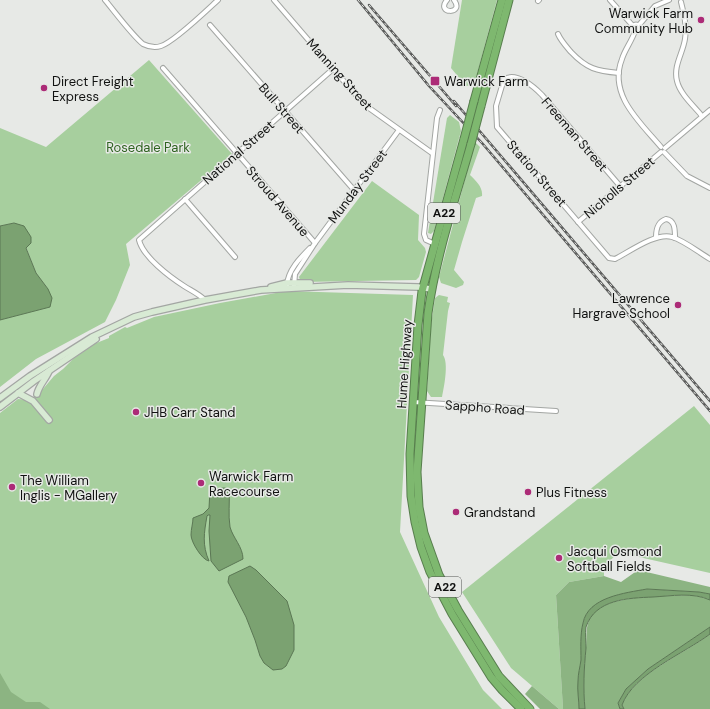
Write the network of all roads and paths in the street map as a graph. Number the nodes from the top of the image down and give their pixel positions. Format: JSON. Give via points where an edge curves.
{"nodes":[{"id":1,"x":105,"y":0,"type":"edge"},
{"id":2,"x":218,"y":0,"type":"edge"},
{"id":3,"x":274,"y":0,"type":"edge"},
{"id":4,"x":446,"y":0,"type":"edge"},
{"id":5,"x":454,"y":0,"type":"edge"},
{"id":6,"x":502,"y":0,"type":"edge"},
{"id":7,"x":509,"y":0,"type":"edge"},
{"id":8,"x":610,"y":0,"type":"edge"},
{"id":9,"x":669,"y":0,"type":"edge"},
{"id":10,"x":441,"y":1,"type":"edge"},
{"id":11,"x":664,"y":1,"type":"edge"},
{"id":12,"x":680,"y":1,"type":"edge"},
{"id":13,"x":444,"y":7,"type":"junction"},
{"id":14,"x":210,"y":25,"type":"dead end"},
{"id":15,"x":633,"y":26,"type":"junction"},
{"id":16,"x":639,"y":26,"type":"junction"},
{"id":17,"x":635,"y":31,"type":"junction"},
{"id":18,"x":558,"y":34,"type":"dead end"},
{"id":19,"x":164,"y":68,"type":"dead end"},
{"id":20,"x":333,"y":69,"type":"junction"},
{"id":21,"x":619,"y":73,"type":"junction"},
{"id":22,"x":506,"y":77,"type":"joint"},
{"id":23,"x":440,"y":110,"type":"dead end"},
{"id":24,"x":710,"y":110,"type":"edge"},
{"id":25,"x":286,"y":111,"type":"junction"},
{"id":26,"x":702,"y":116,"type":"junction"},
{"id":27,"x":399,"y":130,"type":"junction"},
{"id":28,"x":663,"y":150,"type":"junction"},
{"id":29,"x":432,"y":152,"type":"junction"},
{"id":30,"x":237,"y":154,"type":"junction"},
{"id":31,"x":620,"y":186,"type":"junction"},
{"id":32,"x":710,"y":188,"type":"edge"},
{"id":33,"x":354,"y":190,"type":"junction"},
{"id":34,"x":185,"y":199,"type":"junction"},
{"id":35,"x":578,"y":222,"type":"junction"},
{"id":36,"x":656,"y":237,"type":"junction"},
{"id":37,"x":675,"y":238,"type":"junction"},
{"id":38,"x":315,"y":243,"type":"junction"},
{"id":39,"x":435,"y":244,"type":"junction"},
{"id":40,"x":235,"y":257,"type":"dead end"},
{"id":41,"x":710,"y":259,"type":"edge"},
{"id":42,"x":287,"y":285,"type":"junction"},
{"id":43,"x":294,"y":285,"type":"junction"},
{"id":44,"x":422,"y":287,"type":"junction"},
{"id":45,"x":431,"y":289,"type":"junction"},
{"id":46,"x":205,"y":300,"type":"junction"},
{"id":47,"x":139,"y":316,"type":"junction"},
{"id":48,"x":49,"y":371,"type":"junction"},
{"id":49,"x":18,"y":393,"type":"junction"},
{"id":50,"x":37,"y":394,"type":"dead end"},
{"id":51,"x":0,"y":398,"type":"edge"},
{"id":52,"x":417,"y":402,"type":"junction"},
{"id":53,"x":0,"y":407,"type":"edge"},
{"id":54,"x":556,"y":410,"type":"dead end"},
{"id":55,"x":49,"y":420,"type":"dead end"},
{"id":56,"x":455,"y":612,"type":"junction"},
{"id":57,"x":521,"y":709,"type":"edge"},
{"id":58,"x":530,"y":709,"type":"edge"}],
"edges":[{"from":1,"to":2,"type":"street","via":[[144,44],[154,48],[169,42]]},
{"from":3,"to":20,"type":"street","name":"Manning Street"},
{"from":4,"to":13,"type":"street"},
{"from":5,"to":13,"type":"street","via":[[454,11],[447,11]]},
{"from":6,"to":39,"type":"highway","name":"Hume Highway","number":"A22","bridge":true},
{"from":7,"to":45,"type":"highway","name":"Hume Highway","number":"A22","bridge":true},
{"from":8,"to":15,"type":"street"},
{"from":9,"to":11,"type":"street"},
{"from":10,"to":13,"type":"street"},
{"from":11,"to":16,"type":"street","via":[[650,10]]},
{"from":12,"to":26,"type":"street","via":[[686,33],[677,64],[677,80],[682,91]]},
{"from":14,"to":25,"type":"street","name":"Bull Street"},
{"from":15,"to":16,"type":"street"},
{"from":15,"to":17,"type":"street"},
{"from":16,"to":17,"type":"street","via":[[640,30]]},
{"from":17,"to":21,"type":"street","via":[[621,60]]},
{"from":18,"to":21,"type":"street","via":[[588,68]]},
{"from":19,"to":30,"type":"street","name":"Stroud Avenue"},
{"from":20,"to":25,"type":"street","name":"National Street"},
{"from":20,"to":27,"type":"street","name":"Manning Street","via":[[369,108]]},
{"from":21,"to":28,"type":"street","via":[[620,90],[625,104]]},
{"from":22,"to":31,"type":"street","name":"Freeman Street","via":[[519,79],[535,88]]},
{"from":22,"to":35,"type":"street","name":"Station Street","via":[[496,106],[497,127]]},
{"from":23,"to":29,"type":"street","via":[[436,118]]},
{"from":24,"to":26,"type":"street","name":"Nicholls Street"},
{"from":25,"to":30,"type":"street","name":"National Street"},
{"from":25,"to":33,"type":"street","name":"Bull Street"},
{"from":26,"to":28,"type":"street","name":"Nicholls Street"},
{"from":27,"to":29,"type":"street","name":"Manning Street"},
{"from":27,"to":33,"type":"street","name":"Munday Street"},
{"from":28,"to":31,"type":"street","name":"Nicholls Street"},
{"from":28,"to":32,"type":"street","via":[[687,176]]},
{"from":29,"to":39,"type":"street","via":[[424,234],[426,240]]},
{"from":30,"to":34,"type":"street","name":"National Street"},
{"from":30,"to":38,"type":"street","name":"Stroud Avenue"},
{"from":31,"to":35,"type":"street","name":"Nicholls Street"},
{"from":33,"to":38,"type":"street","name":"Munday Street"},
{"from":34,"to":40,"type":"street"},
{"from":34,"to":46,"type":"street","name":"National Street","via":[[139,240],[141,246],[168,274]]},
{"from":35,"to":36,"type":"street","name":"Station Street","via":[[610,259],[615,259]]},
{"from":36,"to":37,"type":"street"},
{"from":36,"to":37,"type":"street","via":[[659,224],[666,219],[673,223]]},
{"from":37,"to":41,"type":"street"},
{"from":38,"to":42,"type":"street","name":"Munday Street","via":[[292,271]]},
{"from":38,"to":43,"type":"street","name":"Munday Street","via":[[298,268]]},
{"from":39,"to":44,"type":"highway","name":"Hume Highway","number":"A22"},
{"from":42,"to":43,"type":"main road"},
{"from":42,"to":46,"type":"main road"},
{"from":43,"to":44,"type":"main road"},
{"from":44,"to":45,"type":"main road"},
{"from":44,"to":52,"type":"highway","name":"Hume Highway","number":"A22","via":[[418,325]]},
{"from":45,"to":52,"type":"highway","name":"Hume Highway","number":"A22"},
{"from":46,"to":47,"type":"main road"},
{"from":47,"to":48,"type":"main road","via":[[101,336]]},
{"from":47,"to":51,"type":"main road","via":[[78,345]]},
{"from":48,"to":49,"type":"main road"},
{"from":48,"to":50,"type":"main road"},
{"from":49,"to":53,"type":"main road"},
{"from":49,"to":55,"type":"main road","via":[[33,401]]},
{"from":52,"to":54,"type":"street","name":"Sappho Road"},
{"from":52,"to":56,"type":"highway","name":"Hume Highway","number":"A22","via":[[417,472],[422,521],[434,563]]},
{"from":56,"to":57,"type":"highway","name":"Hume Highway","number":"A22","via":[[491,677]]},
{"from":56,"to":58,"type":"highway","name":"Hume Highway","number":"A22","via":[[499,676]]}]}
